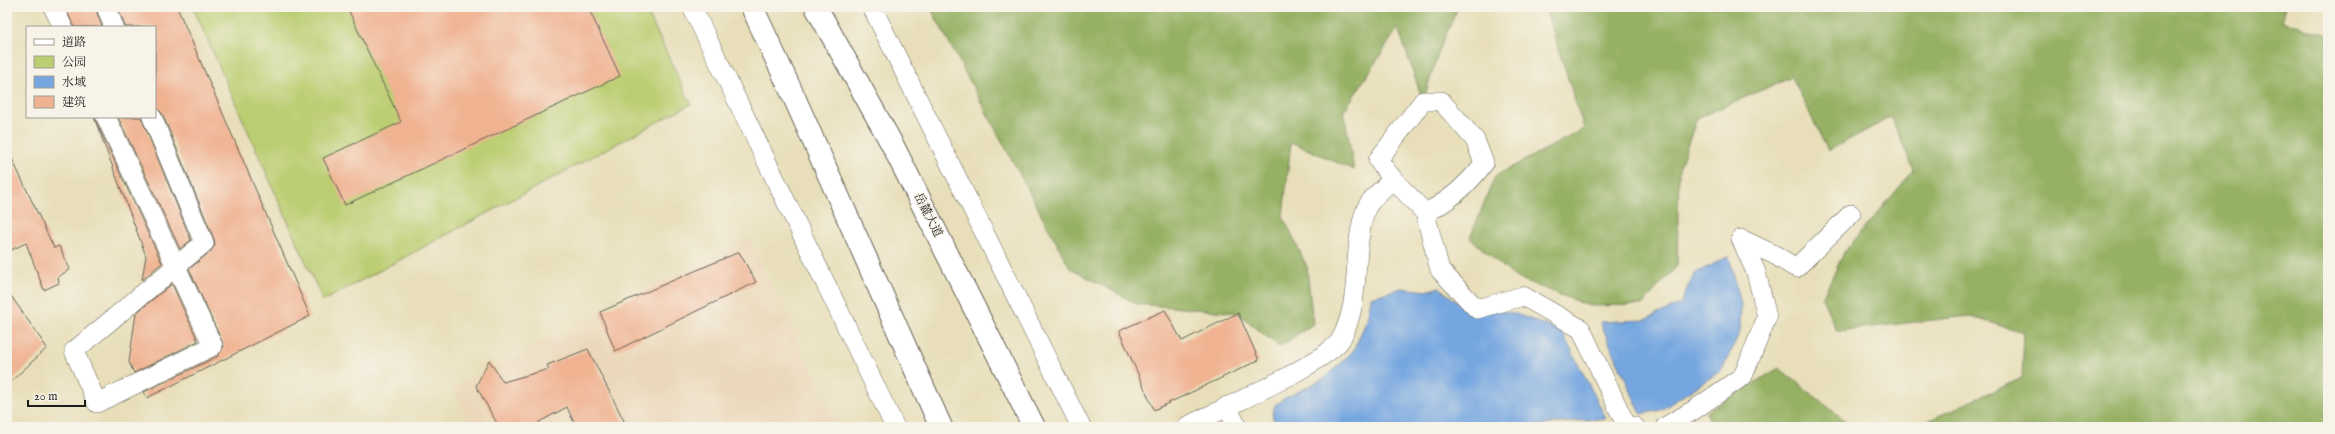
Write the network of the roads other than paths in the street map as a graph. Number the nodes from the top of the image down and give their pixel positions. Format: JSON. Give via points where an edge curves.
{"nodes":[{"id":1,"x":53,"y":7,"type":"edge"},
{"id":2,"x":106,"y":7,"type":"edge"},
{"id":3,"x":692,"y":7,"type":"edge"},
{"id":4,"x":752,"y":7,"type":"edge"},
{"id":5,"x":816,"y":7,"type":"edge"},
{"id":6,"x":872,"y":7,"type":"edge"},
{"id":7,"x":62,"y":26,"type":"edge"},
{"id":8,"x":114,"y":26,"type":"edge"},
{"id":9,"x":106,"y":118,"type":"edge"},
{"id":10,"x":152,"y":118,"type":"edge"},
{"id":11,"x":1393,"y":180,"type":"junction"},
{"id":12,"x":1425,"y":213,"type":"junction"},
{"id":13,"x":1851,"y":214,"type":"dead end"},
{"id":14,"x":177,"y":266,"type":"junction"},
{"id":15,"x":1227,"y":406,"type":"junction"},
{"id":16,"x":895,"y":427,"type":"edge"},
{"id":17,"x":941,"y":427,"type":"edge"},
{"id":18,"x":1034,"y":427,"type":"edge"},
{"id":19,"x":1082,"y":427,"type":"edge"},
{"id":20,"x":1186,"y":427,"type":"edge"},
{"id":21,"x":1237,"y":427,"type":"edge"},
{"id":22,"x":1626,"y":427,"type":"edge"},
{"id":23,"x":1665,"y":427,"type":"edge"}],
"edges":[{"from":1,"to":7,"type":"street"},
{"from":2,"to":8,"type":"street"},
{"from":3,"to":16,"type":"street"},
{"from":4,"to":17,"type":"highway"},
{"from":5,"to":18,"type":"highway","name":"岳麓大道","via":[[892,144]]},
{"from":6,"to":19,"type":"street"},
{"from":9,"to":14,"type":"street"},
{"from":10,"to":14,"type":"street","via":[[204,243]]},
{"from":11,"to":12,"type":"street"},
{"from":11,"to":12,"type":"street","via":[[1378,160],[1423,101],[1441,101],[1475,140],[1484,163],[1471,181],[1444,203]]},
{"from":11,"to":15,"type":"street","via":[[1367,207],[1358,253],[1354,306],[1341,340],[1311,364]]},
{"from":12,"to":22,"type":"street","via":[[1440,270],[1477,309],[1523,296],[1582,329]]},
{"from":13,"to":23,"type":"street","via":[[1796,268],[1775,254],[1741,239],[1756,272],[1767,317],[1744,376]]},
{"from":14,"to":14,"type":"street","via":[[74,352],[97,403],[213,346]]},
{"from":15,"to":20,"type":"street"},
{"from":15,"to":21,"type":"street"}]}
